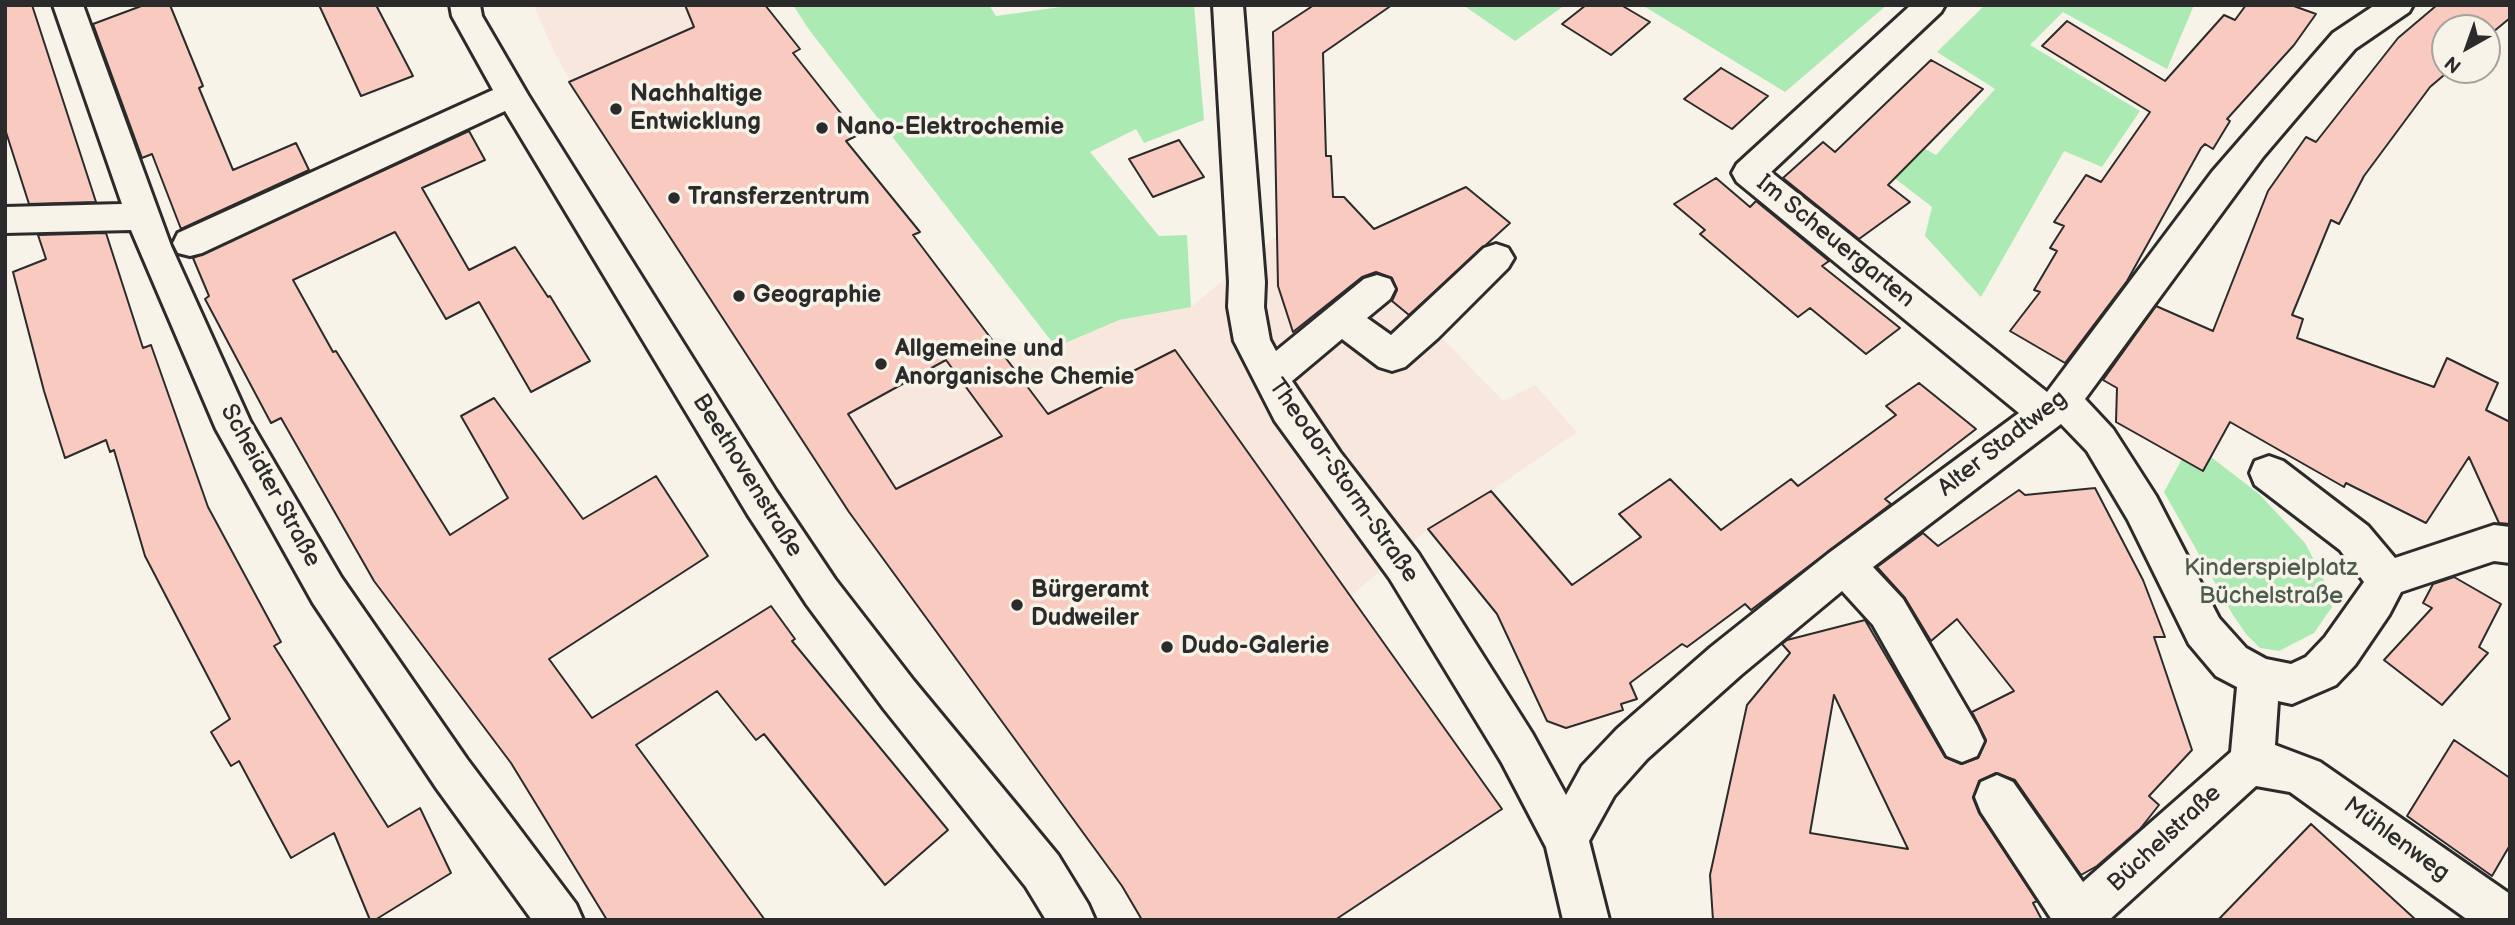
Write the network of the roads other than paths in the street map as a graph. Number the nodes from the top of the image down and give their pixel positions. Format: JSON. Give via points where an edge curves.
{"nodes":[{"id":1,"x":68,"y":5,"type":"edge"},
{"id":2,"x":465,"y":5,"type":"edge"},
{"id":3,"x":1228,"y":5,"type":"edge"},
{"id":4,"x":1930,"y":5,"type":"edge"},
{"id":5,"x":2349,"y":5,"type":"edge"},
{"id":6,"x":2398,"y":5,"type":"edge"},
{"id":7,"x":2344,"y":41,"type":"junction"},
{"id":8,"x":511,"y":95,"type":"junction"},
{"id":9,"x":144,"y":217,"type":"junction"},
{"id":10,"x":5,"y":220,"type":"edge"},
{"id":11,"x":190,"y":243,"type":"dead end"},
{"id":12,"x":1496,"y":258,"type":"dead end"},
{"id":13,"x":1377,"y":289,"type":"dead end"},
{"id":14,"x":1342,"y":318,"type":"junction"},
{"id":15,"x":1270,"y":378,"type":"junction"},
{"id":16,"x":2055,"y":407,"type":"junction"},
{"id":17,"x":2269,"y":473,"type":"dead end"},
{"id":18,"x":2510,"y":545,"type":"edge"},
{"id":19,"x":1843,"y":566,"type":"junction"},
{"id":20,"x":2387,"y":579,"type":"junction"},
{"id":21,"x":2259,"y":677,"type":"junction"},
{"id":22,"x":1962,"y":741,"type":"dead end"},
{"id":23,"x":2266,"y":765,"type":"junction"},
{"id":24,"x":1997,"y":797,"type":"dead end"},
{"id":25,"x":1566,"y":839,"type":"junction"},
{"id":26,"x":2077,"y":918,"type":"edge"},
{"id":27,"x":560,"y":920,"type":"edge"},
{"id":28,"x":1072,"y":920,"type":"edge"},
{"id":29,"x":1586,"y":920,"type":"edge"},
{"id":30,"x":2508,"y":920,"type":"edge"}],
"edges":[{"from":1,"to":9,"type":"street","name":"Scheidter Straße"},
{"from":2,"to":8,"type":"street","name":"Beethovenstraße"},
{"from":3,"to":15,"type":"street","name":"Theodor-Storm-Straße","via":[[1246,307],[1252,341]]},
{"from":4,"to":16,"type":"street","name":"Im Scheuergarten","via":[[1749,173]]},
{"from":5,"to":7,"type":"street"},
{"from":6,"to":7,"type":"street","name":"Alter Stadtweg"},
{"from":7,"to":16,"type":"street","name":"Alter Stadtweg","via":[[2224,181]]},
{"from":8,"to":11,"type":"street"},
{"from":8,"to":28,"type":"street","name":"Beethovenstraße","via":[[821,592],[1042,871]]},
{"from":9,"to":10,"type":"street"},
{"from":9,"to":27,"type":"street","name":"Scheidter Straße","via":[[235,429],[327,590],[452,774]]},
{"from":12,"to":14,"type":"street","via":[[1392,356]]},
{"from":13,"to":14,"type":"street"},
{"from":14,"to":15,"type":"street"},
{"from":15,"to":25,"type":"street","name":"Theodor-Storm-Straße","via":[[1326,464],[1404,566],[1517,748]]},
{"from":16,"to":19,"type":"street","name":"Alter Stadtweg"},
{"from":16,"to":21,"type":"street","via":[[2100,440],[2142,508],[2204,631],[2231,662]]},
{"from":17,"to":20,"type":"street","via":[[2354,538]]},
{"from":18,"to":20,"type":"street","via":[[2494,543]]},
{"from":19,"to":22,"type":"street","via":[[1888,612]]},
{"from":19,"to":25,"type":"street","name":"Alter Stadtweg","via":[[1632,744],[1598,781]]},
{"from":20,"to":21,"type":"street","via":[[2360,625],[2321,671],[2292,684]]},
{"from":21,"to":23,"type":"street"},
{"from":23,"to":26,"type":"street","name":"Büchelstraße","via":[[2238,772]]},
{"from":23,"to":30,"type":"street","name":"Mühlenweg","via":[[2305,777],[2334,795]]},
{"from":24,"to":26,"type":"street","name":"Büchelstraße"},
{"from":25,"to":29,"type":"street","name":"Theodor-Storm-Straße"}]}
